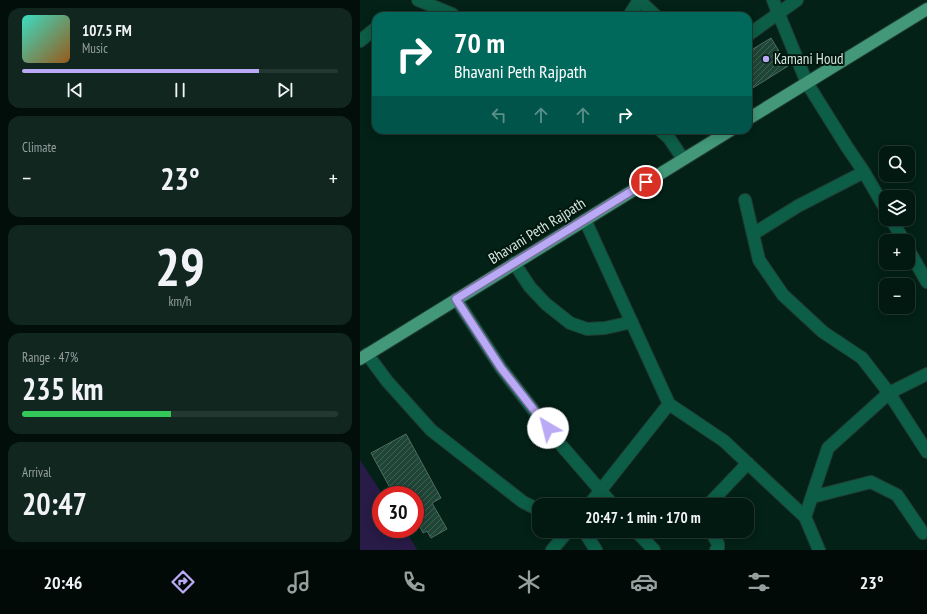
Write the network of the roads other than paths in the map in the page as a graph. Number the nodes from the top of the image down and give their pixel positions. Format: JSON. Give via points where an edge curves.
{"nodes":[{"id":1,"x":418,"y":0,"type":"edge"},
{"id":2,"x":639,"y":0,"type":"edge"},
{"id":3,"x":773,"y":0,"type":"edge"},
{"id":4,"x":798,"y":0,"type":"edge"},
{"id":5,"x":927,"y":9,"type":"edge"},
{"id":6,"x":447,"y":12,"type":"edge"},
{"id":7,"x":632,"y":12,"type":"edge"},
{"id":8,"x":652,"y":12,"type":"edge"},
{"id":9,"x":778,"y":13,"type":"junction"},
{"id":10,"x":372,"y":31,"type":"edge"},
{"id":11,"x":752,"y":32,"type":"edge"},
{"id":12,"x":360,"y":41,"type":"edge"},
{"id":13,"x":807,"y":83,"type":"junction"},
{"id":14,"x":752,"y":115,"type":"edge"},
{"id":15,"x":664,"y":134,"type":"edge"},
{"id":16,"x":725,"y":134,"type":"edge"},
{"id":17,"x":683,"y":160,"type":"junction"},
{"id":18,"x":864,"y":172,"type":"junction"},
{"id":19,"x":879,"y":198,"type":"edge"},
{"id":20,"x":745,"y":200,"type":"dead end"},
{"id":21,"x":585,"y":220,"type":"junction"},
{"id":22,"x":753,"y":234,"type":"junction"},
{"id":23,"x":915,"y":261,"type":"edge"},
{"id":24,"x":514,"y":263,"type":"junction"},
{"id":25,"x":927,"y":282,"type":"edge"},
{"id":26,"x":456,"y":299,"type":"junction"},
{"id":27,"x":632,"y":322,"type":"junction"},
{"id":28,"x":363,"y":356,"type":"edge"},
{"id":29,"x":927,"y":374,"type":"edge"},
{"id":30,"x":889,"y":393,"type":"junction"},
{"id":31,"x":669,"y":404,"type":"junction"},
{"id":32,"x":927,"y":452,"type":"edge"},
{"id":33,"x":748,"y":463,"type":"junction"},
{"id":34,"x":600,"y":491,"type":"junction"},
{"id":35,"x":812,"y":497,"type":"junction"},
{"id":36,"x":594,"y":498,"type":"edge"},
{"id":37,"x":606,"y":498,"type":"edge"},
{"id":38,"x":715,"y":498,"type":"edge"},
{"id":39,"x":532,"y":507,"type":"edge"},
{"id":40,"x":805,"y":517,"type":"junction"},
{"id":41,"x":923,"y":533,"type":"dead end"},
{"id":42,"x":562,"y":538,"type":"edge"},
{"id":43,"x":588,"y":538,"type":"edge"},
{"id":44,"x":641,"y":538,"type":"edge"},
{"id":45,"x":715,"y":538,"type":"edge"},
{"id":46,"x":648,"y":548,"type":"edge"},
{"id":47,"x":552,"y":550,"type":"edge"},
{"id":48,"x":596,"y":550,"type":"edge"},
{"id":49,"x":716,"y":550,"type":"edge"},
{"id":50,"x":819,"y":550,"type":"edge"}],
"edges":[{"from":1,"to":6,"type":"street"},
{"from":2,"to":7,"type":"street"},
{"from":2,"to":8,"type":"street"},
{"from":3,"to":9,"type":"street"},
{"from":4,"to":9,"type":"street"},
{"from":5,"to":13,"type":"main road"},
{"from":9,"to":11,"type":"street"},
{"from":9,"to":13,"type":"street"},
{"from":10,"to":12,"type":"street"},
{"from":13,"to":14,"type":"main road"},
{"from":13,"to":18,"type":"street"},
{"from":15,"to":17,"type":"street"},
{"from":16,"to":17,"type":"main road","name":"Bhavani Peth Rajpath"},
{"from":17,"to":21,"type":"main road","name":"Bhavani Peth Rajpath"},
{"from":18,"to":19,"type":"street"},
{"from":18,"to":22,"type":"street","via":[[798,206]]},
{"from":20,"to":22,"type":"street"},
{"from":21,"to":24,"type":"main road","name":"Bhavani Peth Rajpath"},
{"from":21,"to":27,"type":"street"},
{"from":22,"to":30,"type":"street","via":[[759,260],[783,295],[823,332],[862,358]]},
{"from":23,"to":25,"type":"street"},
{"from":24,"to":26,"type":"main road","name":"Bhavani Peth Rajpath"},
{"from":24,"to":27,"type":"street","via":[[530,287],[570,323],[587,329]]},
{"from":26,"to":28,"type":"main road","name":"Bhavani Peth Rajpath"},
{"from":26,"to":34,"type":"street","via":[[501,368]]},
{"from":27,"to":31,"type":"street"},
{"from":28,"to":39,"type":"street","via":[[431,430],[522,502]]},
{"from":29,"to":30,"type":"street"},
{"from":30,"to":32,"type":"street"},
{"from":30,"to":35,"type":"street","via":[[828,448]]},
{"from":31,"to":33,"type":"street","via":[[724,441]]},
{"from":31,"to":34,"type":"street"},
{"from":33,"to":38,"type":"street"},
{"from":33,"to":40,"type":"street"},
{"from":34,"to":36,"type":"street"},
{"from":34,"to":37,"type":"street"},
{"from":35,"to":40,"type":"street"},
{"from":35,"to":41,"type":"street","via":[[872,482],[897,495]]},
{"from":40,"to":50,"type":"street"},
{"from":42,"to":47,"type":"street"},
{"from":43,"to":48,"type":"street"},
{"from":44,"to":46,"type":"street"},
{"from":45,"to":49,"type":"street","via":[[718,544]]}]}
